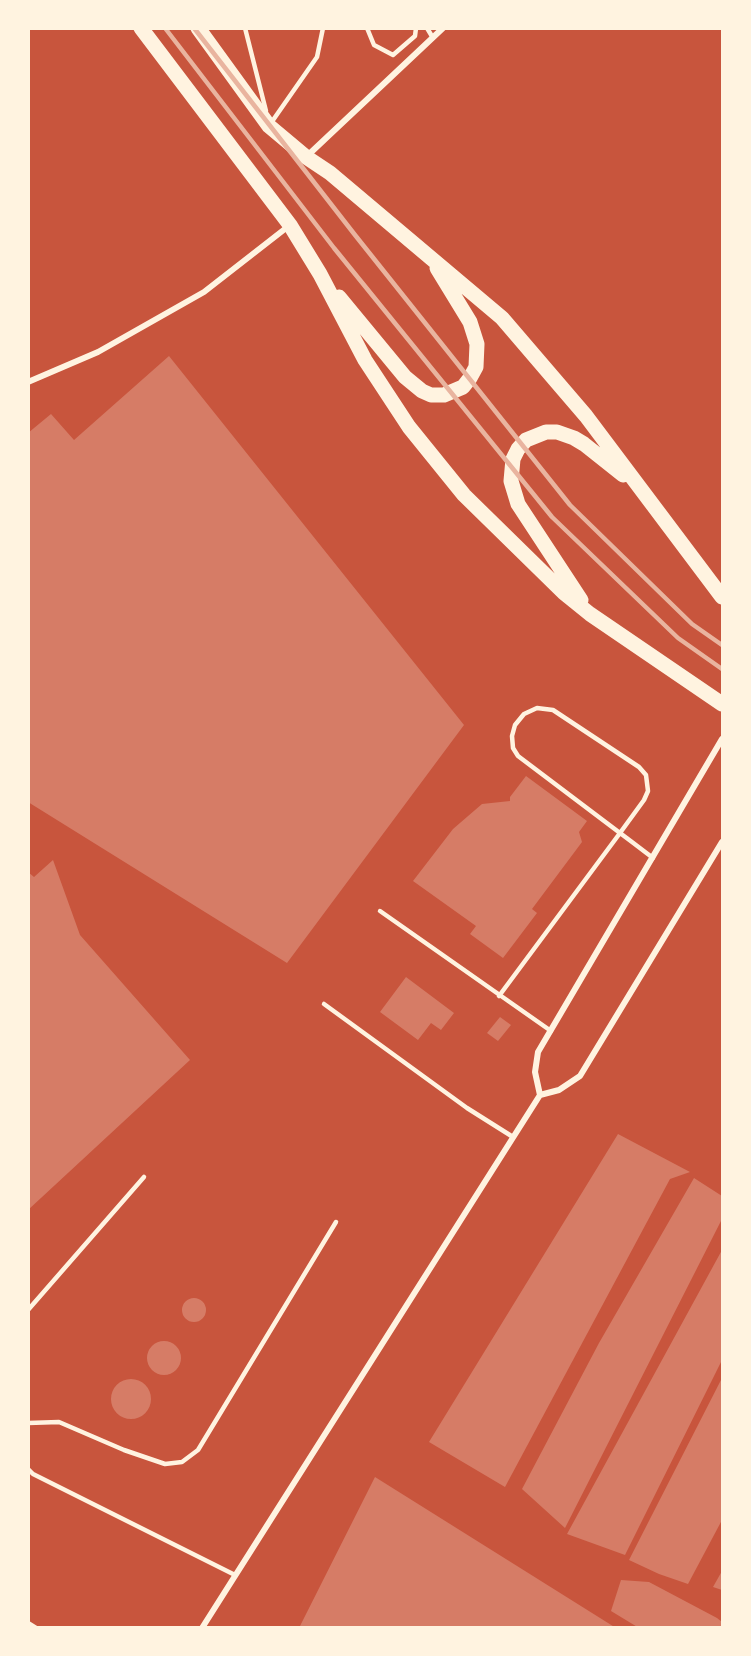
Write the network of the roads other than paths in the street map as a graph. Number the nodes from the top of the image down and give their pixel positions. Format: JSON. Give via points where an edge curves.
{"nodes":[{"id":1,"x":141,"y":28,"type":"edge"},
{"id":2,"x":198,"y":28,"type":"edge"},
{"id":3,"x":245,"y":28,"type":"edge"},
{"id":4,"x":323,"y":28,"type":"edge"},
{"id":5,"x":366,"y":28,"type":"edge"},
{"id":6,"x":416,"y":28,"type":"edge"},
{"id":7,"x":427,"y":28,"type":"edge"},
{"id":8,"x":443,"y":28,"type":"edge"},
{"id":9,"x":433,"y":38,"type":"junction"},
{"id":10,"x":269,"y":126,"type":"junction"},
{"id":11,"x":306,"y":157,"type":"junction"},
{"id":12,"x":290,"y":225,"type":"junction"},
{"id":13,"x":429,"y":255,"type":"junction"},
{"id":14,"x":320,"y":274,"type":"junction"},
{"id":15,"x":28,"y":382,"type":"edge"},
{"id":16,"x":639,"y":489,"type":"junction"},
{"id":17,"x":723,"y":597,"type":"edge"},
{"id":18,"x":590,"y":614,"type":"junction"},
{"id":19,"x":723,"y":704,"type":"edge"},
{"id":20,"x":723,"y":739,"type":"edge"},
{"id":21,"x":620,"y":833,"type":"junction"},
{"id":22,"x":723,"y":842,"type":"edge"},
{"id":23,"x":653,"y":858,"type":"junction"},
{"id":24,"x":380,"y":911,"type":"dead end"},
{"id":25,"x":499,"y":996,"type":"junction"},
{"id":26,"x":324,"y":1004,"type":"dead end"},
{"id":27,"x":551,"y":1031,"type":"junction"},
{"id":28,"x":540,"y":1095,"type":"junction"},
{"id":29,"x":513,"y":1137,"type":"junction"},
{"id":30,"x":144,"y":1177,"type":"dead end"},
{"id":31,"x":336,"y":1222,"type":"dead end"},
{"id":32,"x":28,"y":1310,"type":"edge"},
{"id":33,"x":28,"y":1423,"type":"edge"},
{"id":34,"x":28,"y":1469,"type":"edge"},
{"id":35,"x":235,"y":1575,"type":"junction"},
{"id":36,"x":28,"y":1623,"type":"edge"},
{"id":37,"x":36,"y":1628,"type":"edge"},
{"id":38,"x":202,"y":1628,"type":"edge"}],
"edges":[{"from":1,"to":12,"type":"main road"},
{"from":2,"to":10,"type":"main road"},
{"from":3,"to":10,"type":"lane"},
{"from":4,"to":10,"type":"lane","via":[[317,57]]},
{"from":5,"to":6,"type":"lane","via":[[374,45],[393,55],[415,36]]},
{"from":7,"to":9,"type":"lane"},
{"from":8,"to":9,"type":"street"},
{"from":9,"to":11,"type":"street"},
{"from":10,"to":11,"type":"main road"},
{"from":11,"to":13,"type":"main road"},
{"from":12,"to":14,"type":"main road"},
{"from":12,"to":15,"type":"street","via":[[204,292],[98,352]]},
{"from":13,"to":14,"type":"main road","via":[[470,322],[477,344],[476,367],[470,378],[463,387],[444,395],[422,391],[405,377]]},
{"from":13,"to":16,"type":"main road","via":[[502,318],[586,416]]},
{"from":14,"to":18,"type":"main road","via":[[365,360],[416,435],[464,495]]},
{"from":16,"to":17,"type":"main road"},
{"from":16,"to":18,"type":"main road","via":[[584,444],[557,432],[526,440],[513,459],[511,481],[518,504]]},
{"from":18,"to":19,"type":"main road"},
{"from":20,"to":23,"type":"street"},
{"from":21,"to":21,"type":"lane","via":[[644,800],[648,791],[646,775],[553,710],[545,708],[524,714],[512,736],[518,756]]},
{"from":21,"to":23,"type":"lane"},
{"from":21,"to":25,"type":"lane"},
{"from":22,"to":28,"type":"street","via":[[580,1076],[559,1090]]},
{"from":23,"to":27,"type":"street"},
{"from":24,"to":25,"type":"lane"},
{"from":25,"to":27,"type":"lane"},
{"from":26,"to":29,"type":"lane"},
{"from":27,"to":28,"type":"street","via":[[538,1052],[535,1072]]},
{"from":28,"to":29,"type":"street"},
{"from":29,"to":35,"type":"street"},
{"from":30,"to":32,"type":"lane"},
{"from":31,"to":33,"type":"lane","via":[[198,1450],[182,1462],[165,1464],[59,1422]]},
{"from":34,"to":35,"type":"lane"},
{"from":35,"to":38,"type":"street"},
{"from":36,"to":37,"type":"lane"}]}
